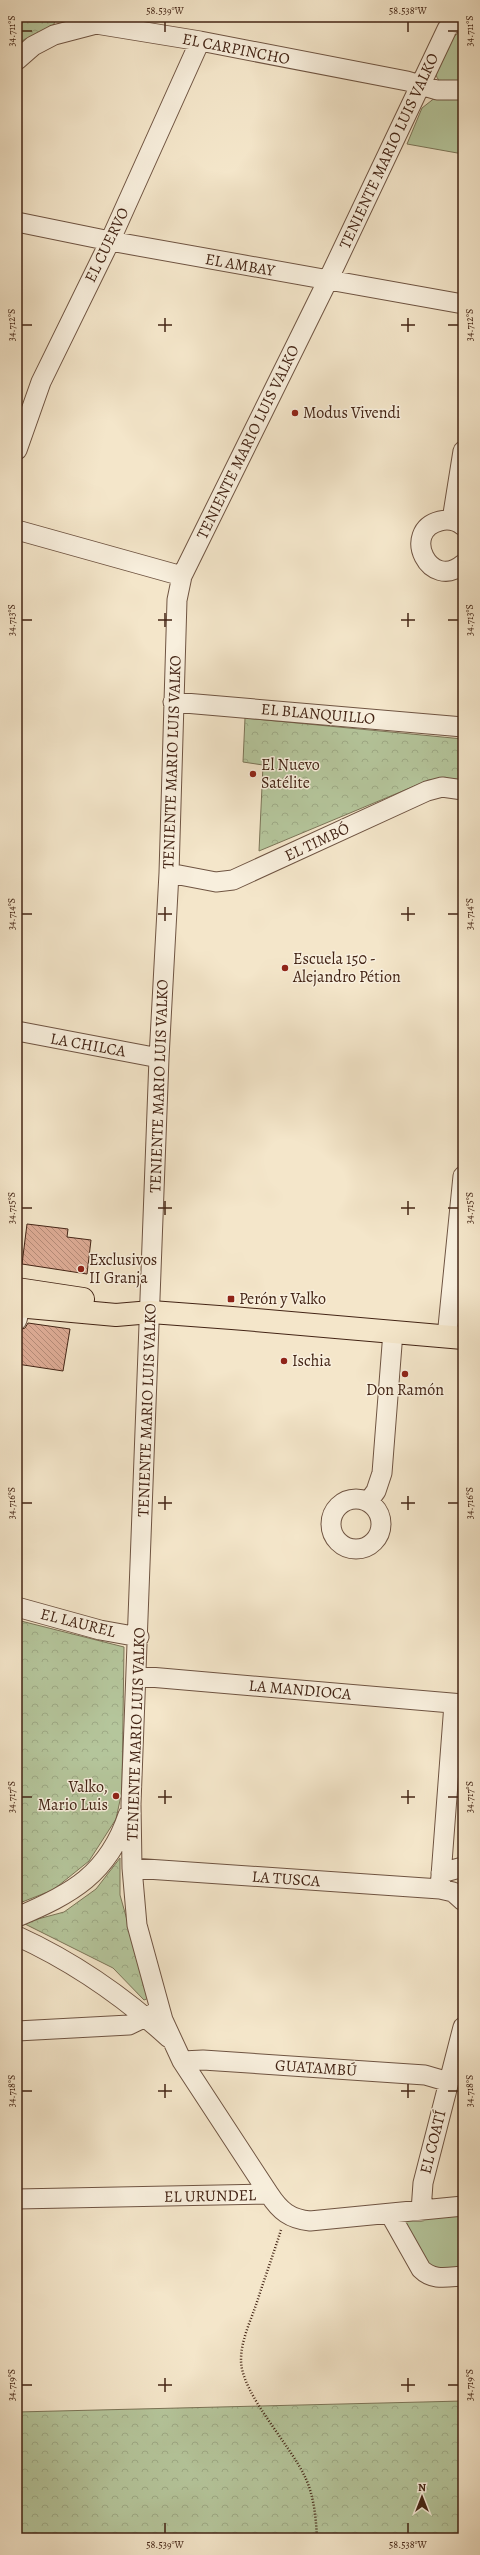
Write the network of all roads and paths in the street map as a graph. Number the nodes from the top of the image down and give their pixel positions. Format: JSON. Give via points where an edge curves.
{"nodes":[{"id":1,"x":455,"y":25,"type":"edge"},
{"id":2,"x":200,"y":41,"type":"junction"},
{"id":3,"x":17,"y":60,"type":"edge"},
{"id":4,"x":420,"y":85,"type":"junction"},
{"id":5,"x":463,"y":90,"type":"edge"},
{"id":6,"x":17,"y":222,"type":"edge"},
{"id":7,"x":110,"y":241,"type":"junction"},
{"id":8,"x":328,"y":280,"type":"junction"},
{"id":9,"x":463,"y":304,"type":"edge"},
{"id":10,"x":17,"y":450,"type":"edge"},
{"id":11,"x":463,"y":451,"type":"edge"},
{"id":12,"x":457,"y":524,"type":"edge"},
{"id":13,"x":17,"y":530,"type":"edge"},
{"id":14,"x":463,"y":564,"type":"edge"},
{"id":15,"x":182,"y":576,"type":"junction"},
{"id":16,"x":174,"y":702,"type":"junction"},
{"id":17,"x":463,"y":727,"type":"edge"},
{"id":18,"x":463,"y":790,"type":"edge"},
{"id":19,"x":169,"y":873,"type":"junction"},
{"id":20,"x":17,"y":1032,"type":"edge"},
{"id":21,"x":159,"y":1058,"type":"junction"},
{"id":22,"x":463,"y":1176,"type":"edge"},
{"id":23,"x":19,"y":1302,"type":"edge"},
{"id":24,"x":151,"y":1312,"type":"junction"},
{"id":25,"x":393,"y":1332,"type":"junction"},
{"id":26,"x":455,"y":1338,"type":"edge"},
{"id":27,"x":368,"y":1502,"type":"dead end"},
{"id":28,"x":17,"y":1607,"type":"edge"},
{"id":29,"x":139,"y":1637,"type":"junction"},
{"id":30,"x":138,"y":1676,"type":"junction"},
{"id":31,"x":458,"y":1704,"type":"edge"},
{"id":32,"x":131,"y":1804,"type":"junction"},
{"id":33,"x":463,"y":1867,"type":"edge"},
{"id":34,"x":132,"y":1868,"type":"junction"},
{"id":35,"x":441,"y":1881,"type":"junction"},
{"id":36,"x":463,"y":1901,"type":"edge"},
{"id":37,"x":17,"y":1917,"type":"edge"},
{"id":38,"x":17,"y":1936,"type":"edge"},
{"id":39,"x":153,"y":2013,"type":"junction"},
{"id":40,"x":463,"y":2027,"type":"edge"},
{"id":41,"x":17,"y":2032,"type":"edge"},
{"id":42,"x":182,"y":2061,"type":"junction"},
{"id":43,"x":449,"y":2082,"type":"junction"},
{"id":44,"x":269,"y":2194,"type":"junction"},
{"id":45,"x":17,"y":2199,"type":"edge"},
{"id":46,"x":463,"y":2206,"type":"edge"},
{"id":47,"x":421,"y":2211,"type":"junction"},
{"id":48,"x":390,"y":2214,"type":"junction"},
{"id":49,"x":287,"y":2215,"type":"junction"},
{"id":50,"x":463,"y":2276,"type":"edge"},
{"id":51,"x":317,"y":2538,"type":"edge"}],
"edges":[{"from":1,"to":4,"type":"street","name":"TENIENTE MARIO LUIS VALKO"},
{"from":2,"to":3,"type":"street","name":"EL CARPINCHO","via":[[96,24],[54,35],[34,46]]},
{"from":2,"to":4,"type":"street","name":"EL CARPINCHO"},
{"from":2,"to":7,"type":"street","name":"EL CUERVO"},
{"from":4,"to":5,"type":"street","name":"EL CARPINCHO","via":[[437,90]]},
{"from":4,"to":8,"type":"street","name":"TENIENTE MARIO LUIS VALKO"},
{"from":6,"to":7,"type":"street","name":"EL AMBAY"},
{"from":7,"to":8,"type":"street","name":"EL AMBAY"},
{"from":7,"to":10,"type":"street","name":"EL CUERVO","via":[[41,382]]},
{"from":8,"to":9,"type":"street","name":"EL AMBAY"},
{"from":8,"to":15,"type":"street","name":"TENIENTE MARIO LUIS VALKO"},
{"from":11,"to":12,"type":"street"},
{"from":12,"to":14,"type":"street","via":[[440,521],[429,526],[421,540],[421,548],[423,556],[434,568],[450,571]]},
{"from":13,"to":15,"type":"street"},
{"from":15,"to":16,"type":"street","name":"TENIENTE MARIO LUIS VALKO","via":[[177,600]]},
{"from":16,"to":17,"type":"street","name":"EL BLANQUILLO"},
{"from":16,"to":19,"type":"street","name":"TENIENTE MARIO LUIS VALKO"},
{"from":18,"to":19,"type":"street","name":"EL TIMBÓ","via":[[442,787],[427,791],[233,880],[216,882]]},
{"from":19,"to":21,"type":"street","name":"TENIENTE MARIO LUIS VALKO"},
{"from":20,"to":21,"type":"street","name":"LA CHILCA"},
{"from":21,"to":24,"type":"street","name":"TENIENTE MARIO LUIS VALKO"},
{"from":22,"to":26,"type":"street"},
{"from":23,"to":24,"type":"main road","via":[[116,1315]]},
{"from":24,"to":25,"type":"main road"},
{"from":24,"to":29,"type":"street","name":"TENIENTE MARIO LUIS VALKO"},
{"from":25,"to":26,"type":"main road"},
{"from":25,"to":27,"type":"street","via":[[382,1473],[376,1491]]},
{"from":28,"to":29,"type":"street","name":"EL LAUREL","via":[[100,1630]]},
{"from":29,"to":30,"type":"street","name":"TENIENTE MARIO LUIS VALKO"},
{"from":30,"to":31,"type":"street","name":"LA MANDIOCA"},
{"from":30,"to":32,"type":"street","name":"TENIENTE MARIO LUIS VALKO"},
{"from":31,"to":35,"type":"street"},
{"from":32,"to":34,"type":"street","name":"TENIENTE MARIO LUIS VALKO"},
{"from":32,"to":37,"type":"street","via":[[117,1842],[97,1871],[66,1895]]},
{"from":33,"to":35,"type":"street"},
{"from":34,"to":35,"type":"street","name":"LA TUSCA"},
{"from":34,"to":39,"type":"street","name":"TENIENTE MARIO LUIS VALKO","via":[[137,1925]]},
{"from":35,"to":36,"type":"street"},
{"from":38,"to":39,"type":"street","via":[[68,1961]]},
{"from":39,"to":41,"type":"street","via":[[130,2026]]},
{"from":39,"to":42,"type":"street","name":"TENIENTE MARIO LUIS VALKO"},
{"from":40,"to":43,"type":"street","name":"EL COATÍ"},
{"from":42,"to":43,"type":"street","name":"GUATAMBÚ","via":[[203,2060],[425,2076]]},
{"from":42,"to":44,"type":"street","name":"TENIENTE MARIO LUIS VALKO"},
{"from":43,"to":47,"type":"street","name":"EL COATÍ","via":[[423,2183]]},
{"from":44,"to":45,"type":"street","name":"EL URUNDEL"},
{"from":44,"to":49,"type":"street","name":"EL URUNDEL"},
{"from":46,"to":47,"type":"street"},
{"from":47,"to":48,"type":"street"},
{"from":48,"to":49,"type":"street","via":[[310,2222]]},
{"from":48,"to":50,"type":"street","via":[[421,2269],[427,2275],[435,2278]]},
{"from":49,"to":51,"type":"path","via":[[244,2340],[241,2360],[248,2386],[286,2442],[306,2479],[313,2501]]}]}
